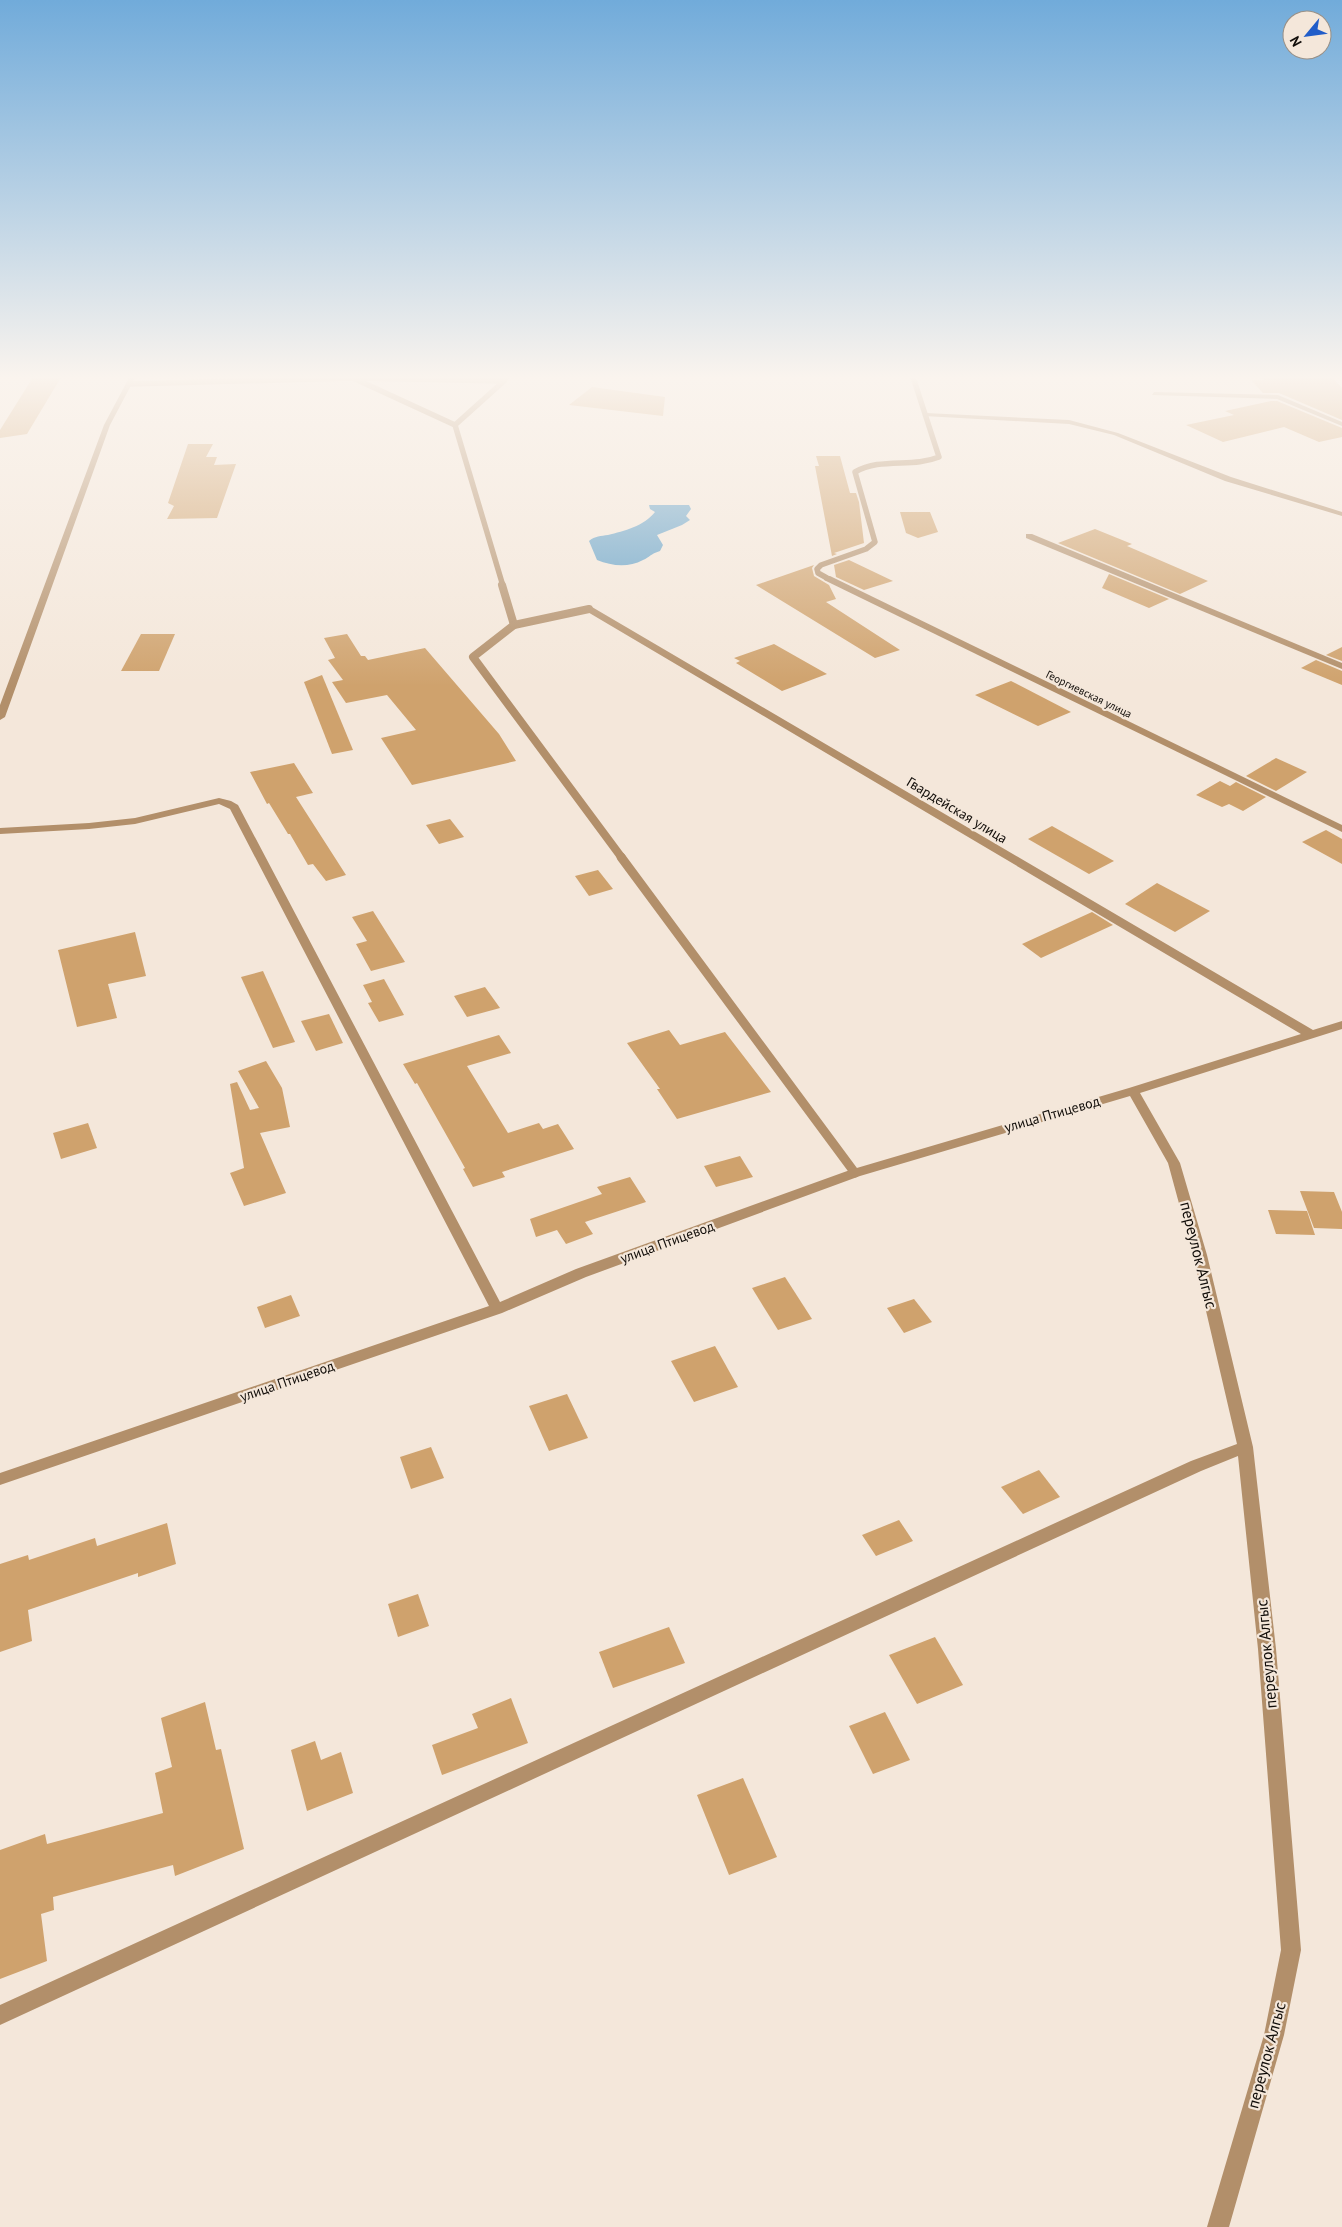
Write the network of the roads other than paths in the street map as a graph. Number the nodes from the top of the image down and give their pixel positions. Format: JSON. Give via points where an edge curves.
{"nodes":[{"id":1,"x":88,"y":478,"type":"edge"},
{"id":2,"x":471,"y":478,"type":"edge"},
{"id":3,"x":857,"y":478,"type":"edge"},
{"id":4,"x":1225,"y":478,"type":"edge"},
{"id":5,"x":1342,"y":514,"type":"edge"},
{"id":6,"x":1029,"y":536,"type":"dead end"},
{"id":7,"x":827,"y":578,"type":"joint"},
{"id":8,"x":588,"y":608,"type":"joint"},
{"id":9,"x":514,"y":625,"type":"junction"},
{"id":10,"x":1342,"y":666,"type":"edge"},
{"id":11,"x":0,"y":717,"type":"edge"},
{"id":12,"x":1342,"y":829,"type":"edge"},
{"id":13,"x":0,"y":831,"type":"edge"},
{"id":14,"x":1342,"y":1025,"type":"edge"},
{"id":15,"x":1312,"y":1035,"type":"junction"},
{"id":16,"x":1133,"y":1091,"type":"junction"},
{"id":17,"x":855,"y":1173,"type":"junction"},
{"id":18,"x":497,"y":1309,"type":"junction"},
{"id":19,"x":1245,"y":1447,"type":"junction"},
{"id":20,"x":0,"y":1479,"type":"edge"},
{"id":21,"x":0,"y":2015,"type":"edge"},
{"id":22,"x":1218,"y":2227,"type":"edge"}],
"edges":[{"from":1,"to":11,"type":"street"},
{"from":2,"to":9,"type":"lane"},
{"from":3,"to":7,"type":"lane","via":[[876,542],[866,549],[821,565],[818,573]]},
{"from":4,"to":5,"type":"street"},
{"from":6,"to":10,"type":"street"},
{"from":7,"to":12,"type":"street","name":"Георгиевская улица"},
{"from":8,"to":9,"type":"lane"},
{"from":8,"to":15,"type":"street","name":"Гвардейская улица"},
{"from":9,"to":17,"type":"lane","via":[[473,657]]},
{"from":13,"to":18,"type":"street","via":[[135,821],[219,801],[234,807]]},
{"from":14,"to":15,"type":"street","name":"улица Птицевод"},
{"from":15,"to":16,"type":"street","name":"улица Птицевод"},
{"from":16,"to":17,"type":"street","name":"улица Птицевод"},
{"from":16,"to":19,"type":"street","name":"переулок Алгыс","via":[[1174,1163],[1200,1254]]},
{"from":17,"to":18,"type":"street","name":"улица Птицевод","via":[[581,1273]]},
{"from":18,"to":20,"type":"street","name":"улица Птицевод"},
{"from":19,"to":21,"type":"street"},
{"from":19,"to":22,"type":"street","name":"переулок Алгыс","via":[[1267,1649],[1291,1950],[1274,2035]]}]}
